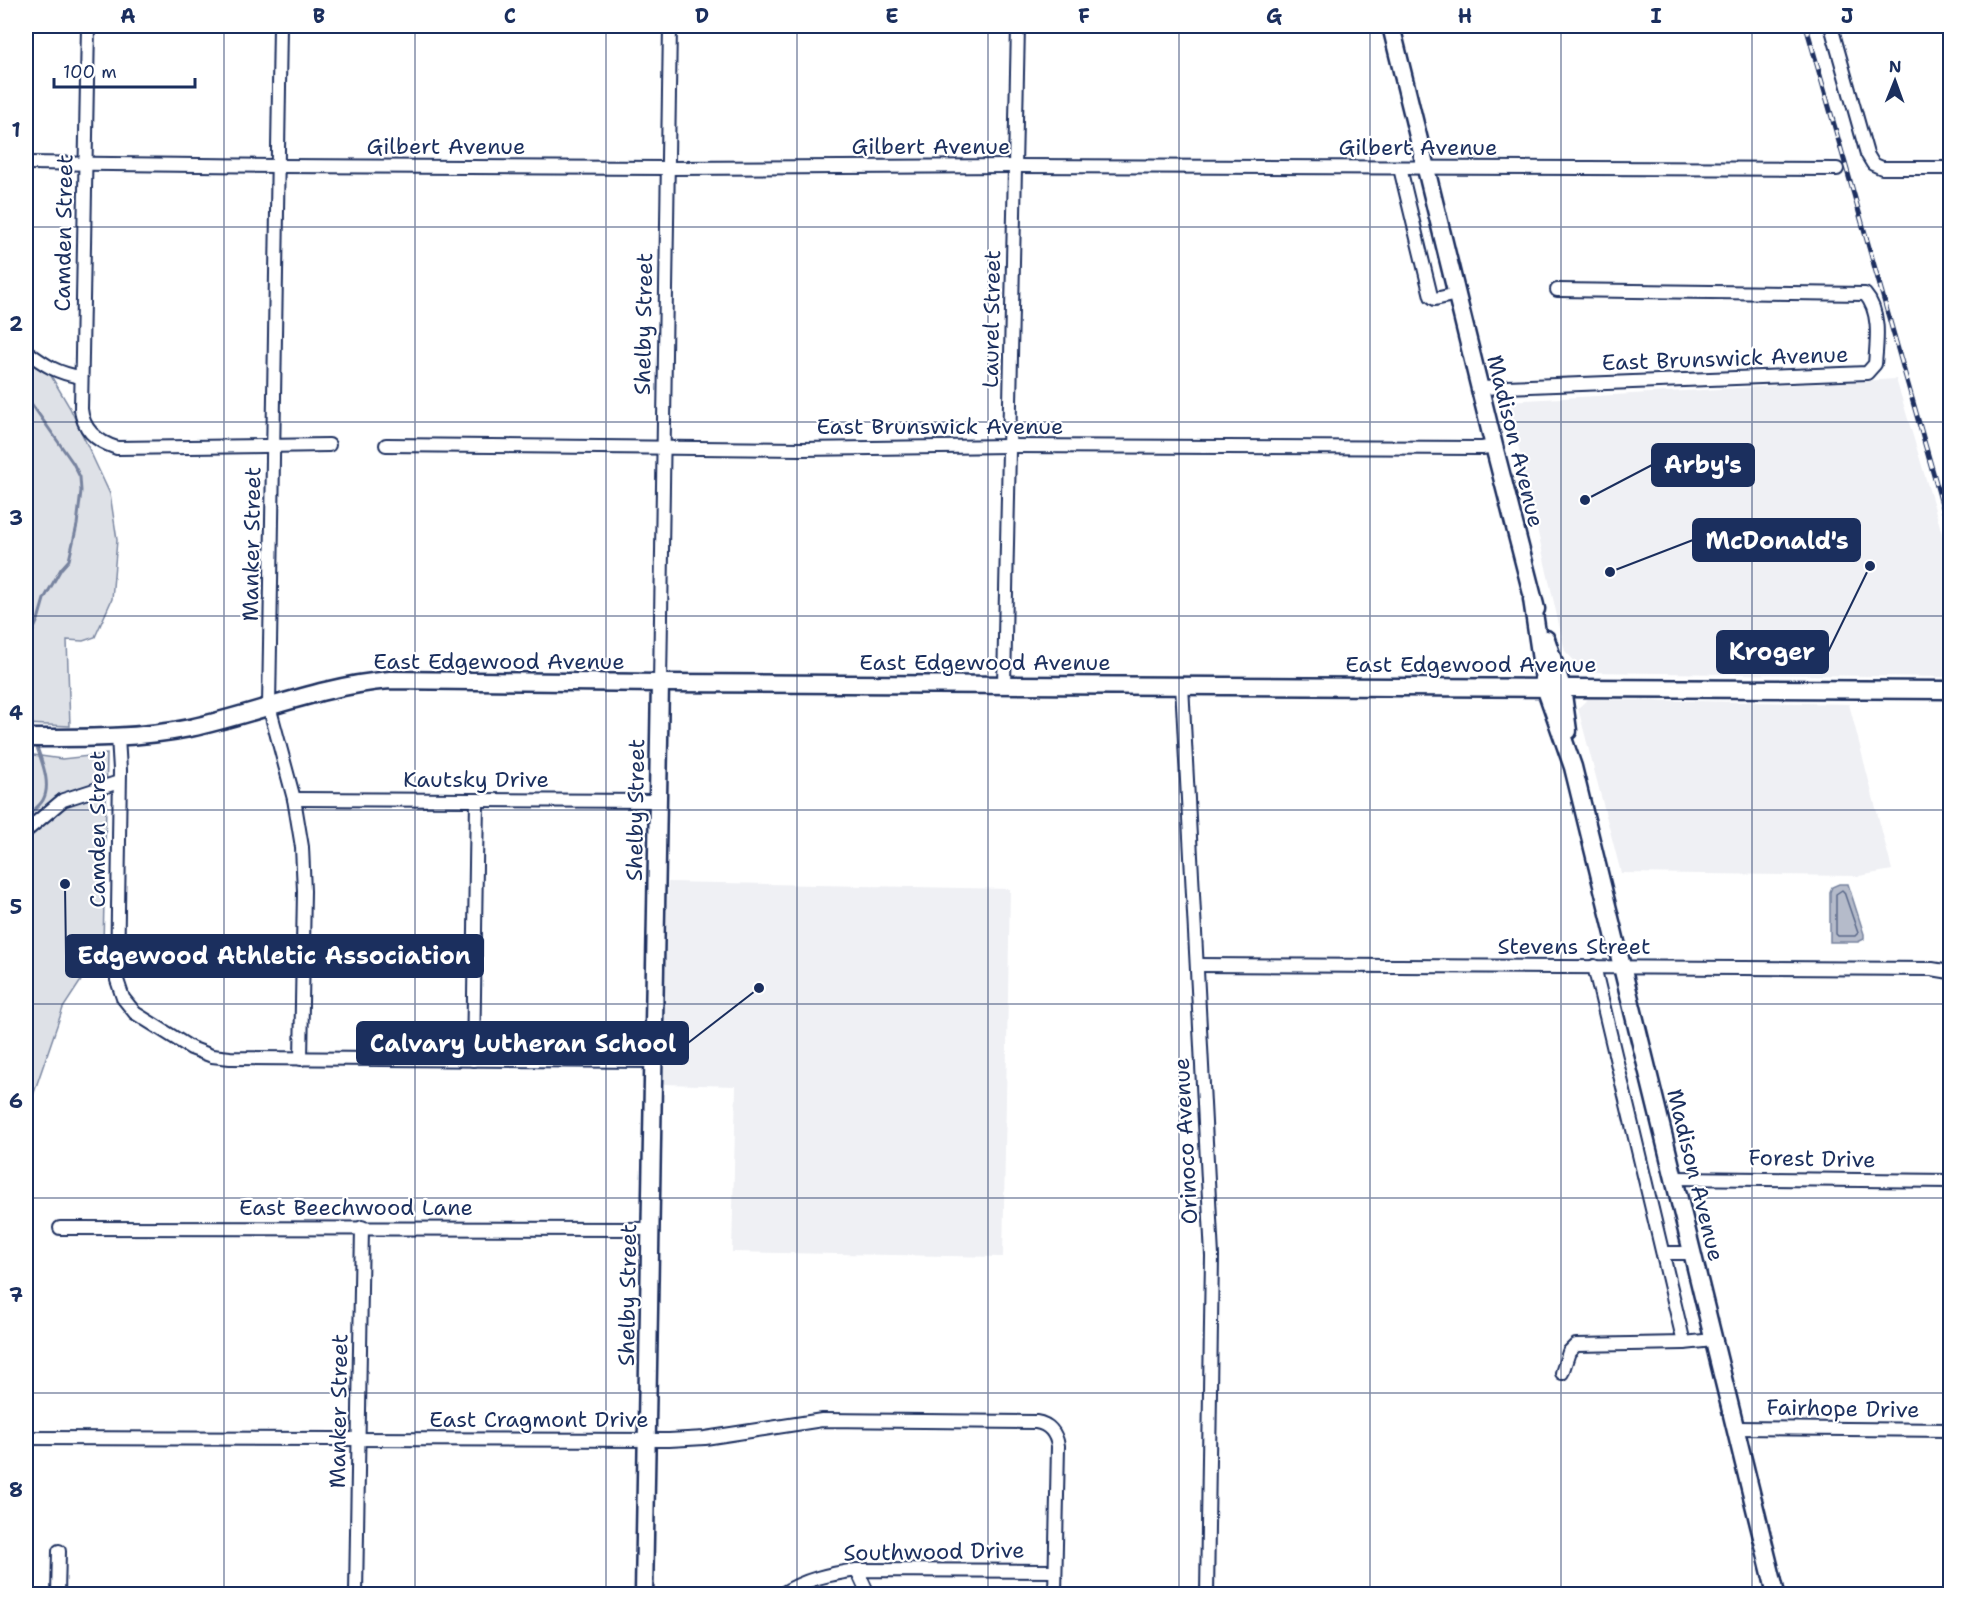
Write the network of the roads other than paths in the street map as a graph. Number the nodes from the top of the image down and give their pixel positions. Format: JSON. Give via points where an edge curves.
{"nodes":[{"id":1,"x":88,"y":26,"type":"edge"},
{"id":2,"x":280,"y":26,"type":"edge"},
{"id":3,"x":670,"y":26,"type":"edge"},
{"id":4,"x":1018,"y":26,"type":"edge"},
{"id":5,"x":1392,"y":26,"type":"edge"},
{"id":6,"x":1831,"y":26,"type":"edge"},
{"id":7,"x":26,"y":163,"type":"edge"},
{"id":8,"x":85,"y":163,"type":"junction"},
{"id":9,"x":278,"y":166,"type":"junction"},
{"id":10,"x":1015,"y":166,"type":"junction"},
{"id":11,"x":668,"y":168,"type":"junction"},
{"id":12,"x":1400,"y":168,"type":"junction"},
{"id":13,"x":1426,"y":168,"type":"junction"},
{"id":14,"x":1950,"y":168,"type":"edge"},
{"id":15,"x":1838,"y":169,"type":"dead end"},
{"id":16,"x":1557,"y":291,"type":"dead end"},
{"id":17,"x":1456,"y":294,"type":"junction"},
{"id":18,"x":26,"y":351,"type":"edge"},
{"id":19,"x":81,"y":377,"type":"junction"},
{"id":20,"x":1480,"y":388,"type":"junction"},
{"id":21,"x":274,"y":445,"type":"junction"},
{"id":22,"x":329,"y":445,"type":"dead end"},
{"id":23,"x":387,"y":445,"type":"dead end"},
{"id":24,"x":1010,"y":446,"type":"junction"},
{"id":25,"x":1494,"y":446,"type":"junction"},
{"id":26,"x":663,"y":447,"type":"junction"},
{"id":27,"x":660,"y":683,"type":"junction"},
{"id":28,"x":1004,"y":685,"type":"junction"},
{"id":29,"x":1182,"y":685,"type":"junction"},
{"id":30,"x":1554,"y":687,"type":"junction"},
{"id":31,"x":1950,"y":690,"type":"edge"},
{"id":32,"x":269,"y":706,"type":"junction"},
{"id":33,"x":118,"y":737,"type":"junction"},
{"id":34,"x":26,"y":738,"type":"edge"},
{"id":35,"x":119,"y":782,"type":"junction"},
{"id":36,"x":294,"y":799,"type":"junction"},
{"id":37,"x":477,"y":800,"type":"junction"},
{"id":38,"x":658,"y":801,"type":"junction"},
{"id":39,"x":26,"y":831,"type":"edge"},
{"id":40,"x":1197,"y":965,"type":"junction"},
{"id":41,"x":1594,"y":966,"type":"junction"},
{"id":42,"x":1622,"y":966,"type":"junction"},
{"id":43,"x":1950,"y":972,"type":"edge"},
{"id":44,"x":301,"y":1059,"type":"junction"},
{"id":45,"x":472,"y":1060,"type":"junction"},
{"id":46,"x":654,"y":1061,"type":"junction"},
{"id":47,"x":1673,"y":1178,"type":"junction"},
{"id":48,"x":1950,"y":1180,"type":"edge"},
{"id":49,"x":60,"y":1227,"type":"dead end"},
{"id":50,"x":362,"y":1227,"type":"junction"},
{"id":51,"x":651,"y":1229,"type":"junction"},
{"id":52,"x":1663,"y":1253,"type":"junction"},
{"id":53,"x":1692,"y":1253,"type":"junction"},
{"id":54,"x":1713,"y":1340,"type":"junction"},
{"id":55,"x":1684,"y":1343,"type":"junction"},
{"id":56,"x":1562,"y":1373,"type":"dead end"},
{"id":57,"x":1735,"y":1428,"type":"junction"},
{"id":58,"x":1950,"y":1430,"type":"edge"},
{"id":59,"x":26,"y":1438,"type":"edge"},
{"id":60,"x":359,"y":1439,"type":"junction"},
{"id":61,"x":646,"y":1439,"type":"junction"},
{"id":62,"x":58,"y":1551,"type":"dead end"},
{"id":63,"x":857,"y":1570,"type":"junction"},
{"id":64,"x":1055,"y":1571,"type":"junction"},
{"id":65,"x":58,"y":1594,"type":"edge"},
{"id":66,"x":356,"y":1594,"type":"edge"},
{"id":67,"x":644,"y":1594,"type":"edge"},
{"id":68,"x":782,"y":1594,"type":"edge"},
{"id":69,"x":868,"y":1594,"type":"edge"},
{"id":70,"x":1055,"y":1594,"type":"edge"},
{"id":71,"x":1207,"y":1594,"type":"edge"},
{"id":72,"x":1776,"y":1594,"type":"edge"}],
"edges":[{"from":1,"to":8,"type":"street","name":"Camden Street"},
{"from":2,"to":9,"type":"street","name":"Manker Street"},
{"from":3,"to":11,"type":"street","name":"Shelby Street"},
{"from":4,"to":10,"type":"street","name":"Laurel Street"},
{"from":5,"to":13,"type":"main road","name":"Madison Avenue"},
{"from":6,"to":14,"type":"street","via":[[1866,154],[1873,164],[1887,169]]},
{"from":7,"to":8,"type":"street","name":"Gilbert Avenue"},
{"from":8,"to":9,"type":"street","name":"Gilbert Avenue"},
{"from":8,"to":19,"type":"street","name":"Camden Street"},
{"from":9,"to":11,"type":"street","name":"Gilbert Avenue"},
{"from":9,"to":21,"type":"street","name":"Manker Street"},
{"from":10,"to":11,"type":"street","name":"Gilbert Avenue"},
{"from":10,"to":12,"type":"street","name":"Gilbert Avenue"},
{"from":10,"to":24,"type":"street","name":"Laurel Street"},
{"from":11,"to":26,"type":"street","name":"Shelby Street"},
{"from":12,"to":13,"type":"street","name":"Gilbert Avenue"},
{"from":12,"to":17,"type":"street","via":[[1431,296]]},
{"from":13,"to":15,"type":"street","name":"Gilbert Avenue"},
{"from":13,"to":17,"type":"main road","name":"Madison Avenue"},
{"from":16,"to":20,"type":"street","name":"East Brunswick Avenue","via":[[1864,294],[1876,319],[1875,364],[1867,373]]},
{"from":17,"to":20,"type":"main road","name":"Madison Avenue"},
{"from":18,"to":19,"type":"street","via":[[45,366]]},
{"from":19,"to":21,"type":"street","name":"Camden Street","via":[[81,417],[95,437],[117,448]]},
{"from":20,"to":25,"type":"main road","name":"Madison Avenue"},
{"from":21,"to":22,"type":"street"},
{"from":21,"to":32,"type":"street","name":"Manker Street"},
{"from":23,"to":26,"type":"street","name":"East Brunswick Avenue"},
{"from":24,"to":25,"type":"street","name":"East Brunswick Avenue"},
{"from":24,"to":26,"type":"street","name":"East Brunswick Avenue"},
{"from":24,"to":28,"type":"street","name":"Laurel Street"},
{"from":25,"to":30,"type":"main road","name":"Madison Avenue"},
{"from":26,"to":27,"type":"street","name":"Shelby Street"},
{"from":27,"to":28,"type":"main road","name":"East Edgewood Avenue"},
{"from":27,"to":32,"type":"main road","name":"East Edgewood Avenue","via":[[390,680],[339,687]]},
{"from":27,"to":38,"type":"main road","name":"Shelby Street"},
{"from":28,"to":29,"type":"main road","name":"East Edgewood Avenue"},
{"from":29,"to":30,"type":"main road","name":"East Edgewood Avenue"},
{"from":29,"to":40,"type":"street","name":"Orinoco Avenue"},
{"from":30,"to":31,"type":"main road","name":"East Edgewood Avenue"},
{"from":30,"to":42,"type":"main road","name":"Madison Avenue"},
{"from":32,"to":33,"type":"main road","name":"East Edgewood Avenue","via":[[188,728]]},
{"from":32,"to":36,"type":"street","name":"Manker Street"},
{"from":33,"to":34,"type":"main road","name":"East Edgewood Avenue"},
{"from":33,"to":35,"type":"street","name":"Camden Street"},
{"from":35,"to":39,"type":"street","via":[[63,800]]},
{"from":35,"to":44,"type":"street","name":"Camden Street","via":[[117,980],[126,1003],[135,1013],[203,1053],[226,1058]]},
{"from":36,"to":37,"type":"street","name":"Kautsky Drive"},
{"from":36,"to":44,"type":"street","name":"Manker Street","via":[[304,865]]},
{"from":37,"to":38,"type":"street","name":"Kautsky Drive"},
{"from":37,"to":45,"type":"street"},
{"from":38,"to":46,"type":"main road","name":"Shelby Street"},
{"from":40,"to":41,"type":"street","name":"Stevens Street"},
{"from":40,"to":71,"type":"street","name":"Orinoco Avenue","via":[[1212,1256]]},
{"from":41,"to":42,"type":"street","name":"Stevens Street"},
{"from":41,"to":52,"type":"street"},
{"from":42,"to":43,"type":"street","name":"Stevens Street"},
{"from":42,"to":47,"type":"main road","name":"Madison Avenue"},
{"from":44,"to":45,"type":"street"},
{"from":45,"to":46,"type":"street"},
{"from":46,"to":51,"type":"main road","name":"Shelby Street"},
{"from":47,"to":48,"type":"street","name":"Forest Drive"},
{"from":47,"to":53,"type":"main road","name":"Madison Avenue"},
{"from":49,"to":50,"type":"street","name":"East Beechwood Lane"},
{"from":50,"to":51,"type":"street","name":"East Beechwood Lane"},
{"from":50,"to":60,"type":"street","name":"Manker Street"},
{"from":51,"to":61,"type":"main road","name":"Shelby Street"},
{"from":52,"to":53,"type":"street"},
{"from":52,"to":55,"type":"street"},
{"from":53,"to":54,"type":"main road","name":"Madison Avenue"},
{"from":54,"to":55,"type":"street"},
{"from":54,"to":57,"type":"main road","name":"Madison Avenue"},
{"from":55,"to":56,"type":"street","via":[[1576,1345],[1569,1352]]},
{"from":57,"to":58,"type":"street","name":"Fairhope Drive"},
{"from":57,"to":72,"type":"main road","name":"Madison Avenue"},
{"from":59,"to":60,"type":"street","name":"East Cragmont Drive"},
{"from":60,"to":61,"type":"street","name":"East Cragmont Drive"},
{"from":60,"to":66,"type":"street","name":"Manker Street"},
{"from":61,"to":64,"type":"street","name":"East Cragmont Drive","via":[[705,1438],[844,1419],[1036,1422],[1049,1428],[1058,1446]]},
{"from":61,"to":67,"type":"main road","name":"Shelby Street"},
{"from":62,"to":65,"type":"street"},
{"from":63,"to":64,"type":"street","name":"Southwood Drive"},
{"from":63,"to":68,"type":"street","name":"Southwood Drive","via":[[810,1580]]},
{"from":63,"to":69,"type":"street"},
{"from":64,"to":70,"type":"street"}]}
